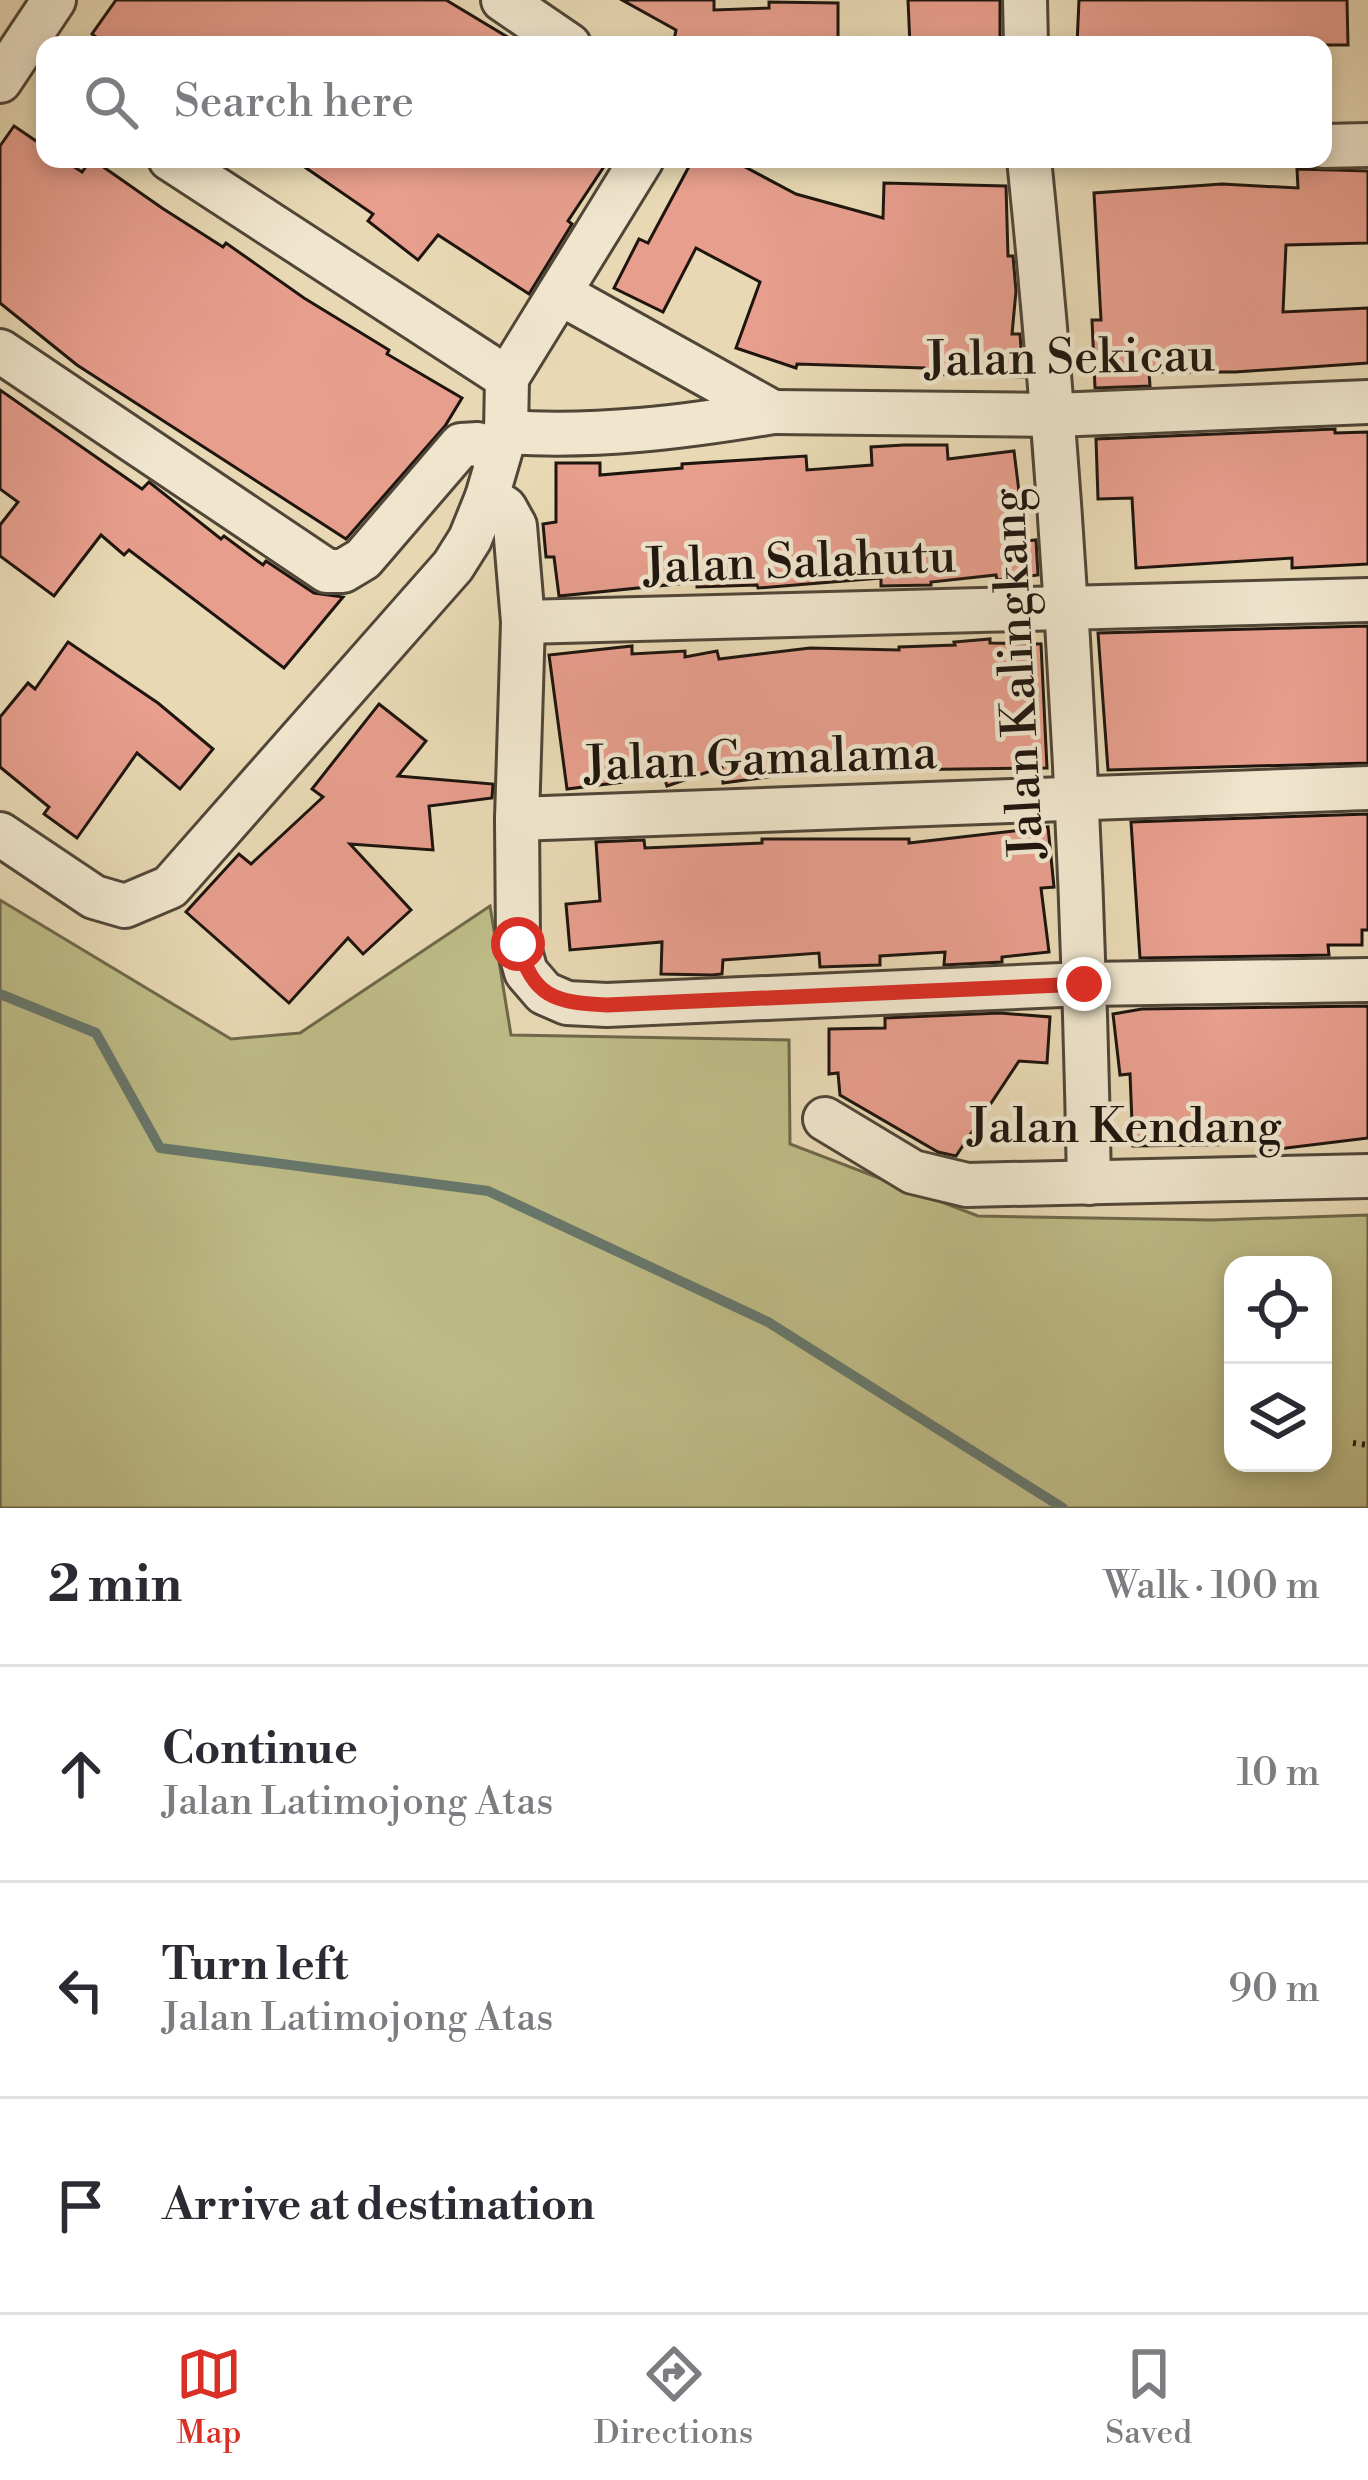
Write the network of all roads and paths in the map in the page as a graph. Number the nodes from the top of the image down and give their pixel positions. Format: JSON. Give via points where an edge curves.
{"nodes":[{"id":1,"x":54,"y":0,"type":"edge"},
{"id":2,"x":502,"y":0,"type":"edge"},
{"id":3,"x":1025,"y":0,"type":"edge"},
{"id":4,"x":556,"y":36,"type":"edge"},
{"id":5,"x":1026,"y":36,"type":"edge"},
{"id":6,"x":15,"y":66,"type":"edge"},
{"id":7,"x":1368,"y":145,"type":"edge"},
{"id":8,"x":1332,"y":146,"type":"edge"},
{"id":9,"x":184,"y":168,"type":"edge"},
{"id":10,"x":637,"y":168,"type":"edge"},
{"id":11,"x":1031,"y":168,"type":"edge"},
{"id":12,"x":561,"y":293,"type":"junction"},
{"id":13,"x":0,"y":351,"type":"edge"},
{"id":14,"x":507,"y":378,"type":"junction"},
{"id":15,"x":1368,"y":402,"type":"edge"},
{"id":16,"x":773,"y":412,"type":"junction"},
{"id":17,"x":1055,"y":415,"type":"junction"},
{"id":18,"x":502,"y":443,"type":"junction"},
{"id":19,"x":488,"y":497,"type":"junction"},
{"id":20,"x":1368,"y":600,"type":"edge"},
{"id":21,"x":1069,"y":607,"type":"junction"},
{"id":22,"x":523,"y":622,"type":"junction"},
{"id":23,"x":1368,"y":788,"type":"edge"},
{"id":24,"x":1079,"y":801,"type":"junction"},
{"id":25,"x":517,"y":819,"type":"junction"},
{"id":26,"x":0,"y":834,"type":"edge"},
{"id":27,"x":1368,"y":980,"type":"edge"},
{"id":28,"x":1084,"y":984,"type":"junction"},
{"id":29,"x":825,"y":1119,"type":"dead end"},
{"id":30,"x":1368,"y":1176,"type":"edge"},
{"id":31,"x":1089,"y":1183,"type":"junction"},
{"id":32,"x":1353,"y":1443,"type":"dead end"},
{"id":33,"x":1368,"y":1445,"type":"edge"}],
"edges":[{"from":1,"to":6,"type":"street"},
{"from":2,"to":4,"type":"street"},
{"from":3,"to":5,"type":"street"},
{"from":7,"to":8,"type":"street"},
{"from":9,"to":14,"type":"street"},
{"from":10,"to":12,"type":"street"},
{"from":11,"to":17,"type":"street","name":"Jalan Kalingkang"},
{"from":12,"to":14,"type":"street"},
{"from":12,"to":16,"type":"street"},
{"from":13,"to":18,"type":"street","name":"Jalan Sekicau","via":[[327,571],[363,559],[461,445]]},
{"from":14,"to":18,"type":"street"},
{"from":15,"to":17,"type":"street","name":"Jalan Sekicau"},
{"from":16,"to":17,"type":"street","name":"Jalan Sekicau"},
{"from":16,"to":18,"type":"street","name":"Jalan Sekicau"},
{"from":17,"to":21,"type":"street","name":"Jalan Kalingkang"},
{"from":18,"to":19,"type":"street"},
{"from":19,"to":22,"type":"street","via":[[515,526]]},
{"from":19,"to":26,"type":"street","via":[[453,566],[170,887],[125,906],[94,897]]},
{"from":20,"to":21,"type":"street","name":"Jalan Salahutu"},
{"from":21,"to":22,"type":"street","name":"Jalan Salahutu"},
{"from":21,"to":24,"type":"street","name":"Jalan Kalingkang"},
{"from":22,"to":25,"type":"street"},
{"from":23,"to":24,"type":"street","name":"Jalan Gamalama"},
{"from":24,"to":25,"type":"street","name":"Jalan Gamalama"},
{"from":24,"to":28,"type":"street","name":"Jalan Kalingkang"},
{"from":25,"to":28,"type":"street","via":[[518,944],[544,993],[567,1003]]},
{"from":27,"to":28,"type":"street"},
{"from":28,"to":31,"type":"street","name":"Jalan Kalingkang"},
{"from":29,"to":31,"type":"street","name":"Jalan Kendang","via":[[913,1172],[967,1185]]},
{"from":30,"to":31,"type":"street","name":"Jalan Kendang"},
{"from":32,"to":33,"type":"path"}]}
